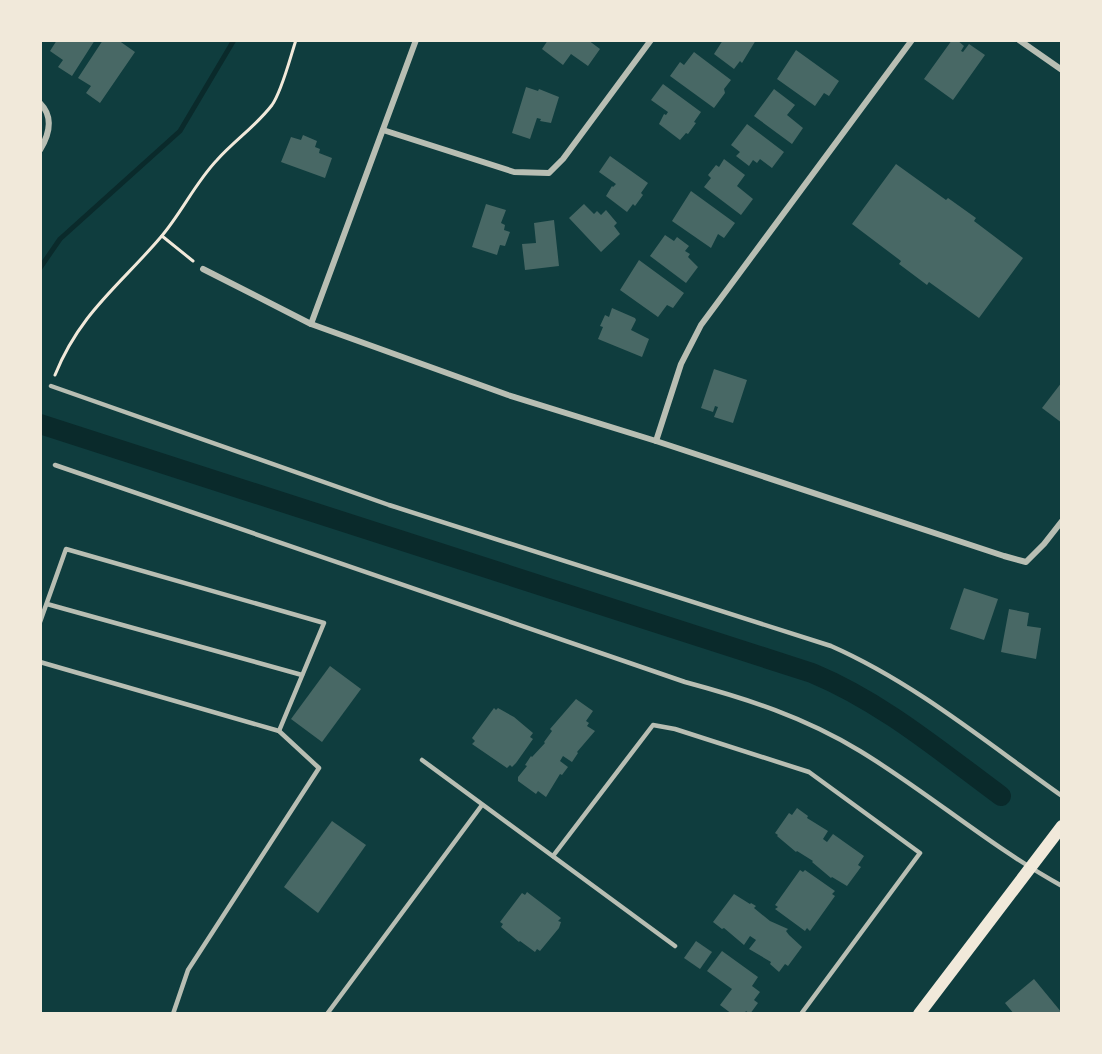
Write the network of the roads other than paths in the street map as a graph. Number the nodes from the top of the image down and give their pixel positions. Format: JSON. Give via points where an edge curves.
{"nodes":[{"id":1,"x":416,"y":40,"type":"edge"},
{"id":2,"x":651,"y":40,"type":"edge"},
{"id":3,"x":912,"y":40,"type":"edge"},
{"id":4,"x":1019,"y":40,"type":"edge"},
{"id":5,"x":1062,"y":70,"type":"edge"},
{"id":6,"x":40,"y":103,"type":"edge"},
{"id":7,"x":383,"y":130,"type":"junction"},
{"id":8,"x":40,"y":150,"type":"edge"},
{"id":9,"x":203,"y":269,"type":"road end"},
{"id":10,"x":311,"y":324,"type":"junction"},
{"id":11,"x":51,"y":386,"type":"road end"},
{"id":12,"x":656,"y":441,"type":"junction"},
{"id":13,"x":55,"y":465,"type":"dead end"},
{"id":14,"x":1062,"y":521,"type":"edge"},
{"id":15,"x":47,"y":604,"type":"junction"},
{"id":16,"x":40,"y":622,"type":"edge"},
{"id":17,"x":40,"y":662,"type":"edge"},
{"id":18,"x":302,"y":675,"type":"junction"},
{"id":19,"x":279,"y":731,"type":"junction"},
{"id":20,"x":422,"y":760,"type":"dead end"},
{"id":21,"x":1062,"y":796,"type":"edge"},
{"id":22,"x":482,"y":805,"type":"junction"},
{"id":23,"x":1062,"y":826,"type":"edge"},
{"id":24,"x":553,"y":856,"type":"junction"},
{"id":25,"x":1030,"y":869,"type":"junction"},
{"id":26,"x":1062,"y":886,"type":"edge"},
{"id":27,"x":675,"y":946,"type":"dead end"},
{"id":28,"x":173,"y":1014,"type":"edge"},
{"id":29,"x":327,"y":1014,"type":"edge"},
{"id":30,"x":801,"y":1014,"type":"edge"},
{"id":31,"x":919,"y":1014,"type":"edge"}],
"edges":[{"from":1,"to":7,"type":"street"},
{"from":2,"to":7,"type":"street","via":[[564,159],[549,173],[514,172]]},
{"from":3,"to":12,"type":"street","via":[[701,325],[681,364]]},
{"from":4,"to":5,"type":"street"},
{"from":6,"to":8,"type":"street","via":[[49,119],[48,136]]},
{"from":7,"to":10,"type":"street"},
{"from":9,"to":10,"type":"street"},
{"from":10,"to":12,"type":"street","via":[[508,395]]},
{"from":11,"to":21,"type":"lane","via":[[389,505],[831,646],[888,674]]},
{"from":12,"to":14,"type":"street","via":[[1026,562]]},
{"from":13,"to":25,"type":"lane","via":[[685,682],[750,699],[804,721],[894,773]]},
{"from":15,"to":16,"type":"lane"},
{"from":15,"to":18,"type":"lane"},
{"from":15,"to":18,"type":"lane","via":[[66,549],[324,623]]},
{"from":17,"to":19,"type":"lane"},
{"from":18,"to":19,"type":"lane"},
{"from":19,"to":28,"type":"lane","via":[[319,768],[188,970]]},
{"from":20,"to":22,"type":"lane"},
{"from":22,"to":24,"type":"lane"},
{"from":22,"to":29,"type":"lane"},
{"from":23,"to":25,"type":"main road"},
{"from":24,"to":27,"type":"lane"},
{"from":24,"to":30,"type":"lane","via":[[653,725],[814,775],[920,853]]},
{"from":25,"to":26,"type":"lane"},
{"from":25,"to":31,"type":"main road"}]}
